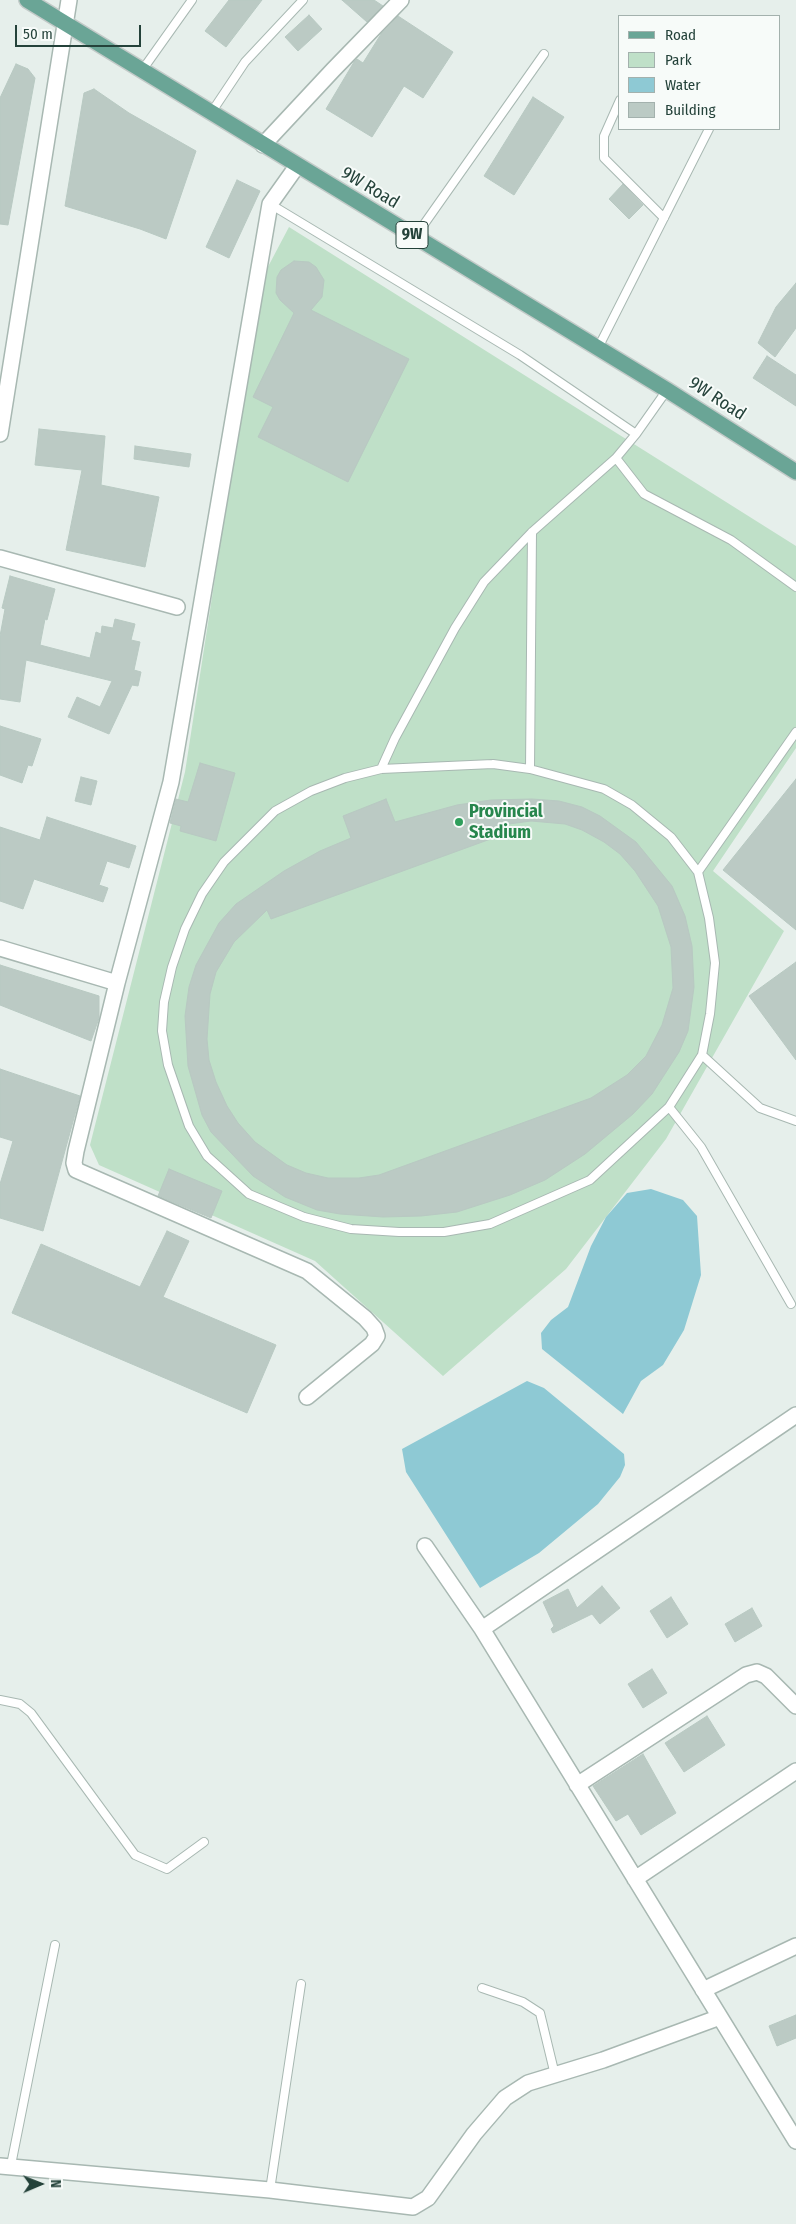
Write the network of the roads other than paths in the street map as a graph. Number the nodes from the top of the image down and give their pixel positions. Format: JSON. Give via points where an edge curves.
{"nodes":[{"id":1,"x":27,"y":0,"type":"edge"},
{"id":2,"x":69,"y":0,"type":"edge"},
{"id":3,"x":192,"y":0,"type":"edge"},
{"id":4,"x":303,"y":0,"type":"edge"},
{"id":5,"x":401,"y":0,"type":"edge"},
{"id":6,"x":64,"y":23,"type":"junction"},
{"id":7,"x":544,"y":54,"type":"dead end"},
{"id":8,"x":143,"y":69,"type":"junction"},
{"id":9,"x":618,"y":104,"type":"edge"},
{"id":10,"x":211,"y":113,"type":"junction"},
{"id":11,"x":708,"y":130,"type":"edge"},
{"id":12,"x":264,"y":145,"type":"junction"},
{"id":13,"x":297,"y":166,"type":"junction"},
{"id":14,"x":270,"y":204,"type":"junction"},
{"id":15,"x":664,"y":218,"type":"junction"},
{"id":16,"x":415,"y":236,"type":"junction"},
{"id":17,"x":598,"y":348,"type":"junction"},
{"id":18,"x":667,"y":390,"type":"junction"},
{"id":19,"x":0,"y":434,"type":"edge"},
{"id":20,"x":636,"y":434,"type":"junction"},
{"id":21,"x":616,"y":458,"type":"junction"},
{"id":22,"x":796,"y":472,"type":"edge"},
{"id":23,"x":532,"y":532,"type":"junction"},
{"id":24,"x":0,"y":558,"type":"edge"},
{"id":25,"x":796,"y":586,"type":"edge"},
{"id":26,"x":177,"y":607,"type":"dead end"},
{"id":27,"x":796,"y":732,"type":"edge"},
{"id":28,"x":382,"y":769,"type":"junction"},
{"id":29,"x":530,"y":769,"type":"junction"},
{"id":30,"x":698,"y":872,"type":"junction"},
{"id":31,"x":0,"y":948,"type":"edge"},
{"id":32,"x":117,"y":983,"type":"junction"},
{"id":33,"x":702,"y":1055,"type":"junction"},
{"id":34,"x":669,"y":1107,"type":"junction"},
{"id":35,"x":796,"y":1121,"type":"edge"},
{"id":36,"x":791,"y":1304,"type":"dead end"},
{"id":37,"x":308,"y":1397,"type":"dead end"},
{"id":38,"x":796,"y":1415,"type":"edge"},
{"id":39,"x":425,"y":1546,"type":"dead end"},
{"id":40,"x":482,"y":1628,"type":"junction"},
{"id":41,"x":0,"y":1700,"type":"edge"},
{"id":42,"x":796,"y":1706,"type":"edge"},
{"id":43,"x":796,"y":1771,"type":"edge"},
{"id":44,"x":577,"y":1784,"type":"junction"},
{"id":45,"x":204,"y":1842,"type":"dead end"},
{"id":46,"x":635,"y":1879,"type":"junction"},
{"id":47,"x":55,"y":1945,"type":"dead end"},
{"id":48,"x":796,"y":1946,"type":"edge"},
{"id":49,"x":301,"y":1984,"type":"dead end"},
{"id":50,"x":482,"y":1988,"type":"dead end"},
{"id":51,"x":703,"y":1990,"type":"junction"},
{"id":52,"x":720,"y":2017,"type":"junction"},
{"id":53,"x":555,"y":2075,"type":"junction"},
{"id":54,"x":796,"y":2141,"type":"edge"},
{"id":55,"x":5,"y":2165,"type":"edge"},
{"id":56,"x":270,"y":2190,"type":"junction"}],
"edges":[{"from":1,"to":6,"type":"main road","name":"9W Road","number":"9W"},
{"from":2,"to":6,"type":"street"},
{"from":3,"to":8,"type":"lane"},
{"from":4,"to":10,"type":"lane","via":[[245,62]]},
{"from":5,"to":12,"type":"street"},
{"from":6,"to":8,"type":"main road","name":"9W Road","number":"9W"},
{"from":6,"to":19,"type":"street"},
{"from":7,"to":16,"type":"lane"},
{"from":8,"to":10,"type":"main road","name":"9W Road","number":"9W"},
{"from":9,"to":15,"type":"lane","via":[[604,136],[604,158]]},
{"from":10,"to":12,"type":"main road","name":"9W Road","number":"9W"},
{"from":11,"to":15,"type":"lane"},
{"from":12,"to":13,"type":"main road","name":"9W Road","number":"9W"},
{"from":13,"to":14,"type":"street"},
{"from":13,"to":16,"type":"main road","name":"9W Road","number":"9W"},
{"from":14,"to":20,"type":"lane","via":[[520,355]]},
{"from":14,"to":32,"type":"street","via":[[171,782]]},
{"from":15,"to":17,"type":"lane"},
{"from":16,"to":17,"type":"main road","name":"9W Road","number":"9W"},
{"from":17,"to":18,"type":"main road","name":"9W Road","number":"9W"},
{"from":18,"to":20,"type":"lane"},
{"from":18,"to":22,"type":"main road","name":"9W Road","number":"9W"},
{"from":20,"to":21,"type":"lane"},
{"from":21,"to":23,"type":"lane"},
{"from":21,"to":25,"type":"lane","via":[[644,494],[731,540]]},
{"from":23,"to":28,"type":"lane","via":[[484,582],[455,628],[395,738]]},
{"from":23,"to":29,"type":"lane"},
{"from":24,"to":26,"type":"street"},
{"from":27,"to":30,"type":"lane"},
{"from":28,"to":29,"type":"lane","via":[[493,764]]},
{"from":28,"to":34,"type":"lane","via":[[311,791],[275,811],[224,862],[202,894],[185,929],[164,1002],[162,1031],[177,1096],[206,1156],[249,1194],[304,1217],[351,1229],[444,1232],[490,1224],[590,1180]]},
{"from":29,"to":30,"type":"lane","via":[[604,790],[632,806],[671,837]]},
{"from":30,"to":33,"type":"lane","via":[[715,963]]},
{"from":31,"to":32,"type":"street"},
{"from":32,"to":37,"type":"street","via":[[76,1151],[76,1170],[307,1271],[365,1318],[374,1328],[376,1336],[372,1344]]},
{"from":33,"to":34,"type":"lane"},
{"from":33,"to":35,"type":"lane","via":[[760,1108]]},
{"from":34,"to":36,"type":"lane","via":[[701,1147]]},
{"from":38,"to":40,"type":"street"},
{"from":39,"to":40,"type":"street"},
{"from":40,"to":44,"type":"street"},
{"from":41,"to":45,"type":"lane","via":[[20,1704],[31,1713],[135,1855],[167,1868]]},
{"from":42,"to":44,"type":"street","via":[[766,1676],[757,1672],[746,1675]]},
{"from":43,"to":46,"type":"street"},
{"from":44,"to":46,"type":"street"},
{"from":46,"to":51,"type":"street"},
{"from":47,"to":55,"type":"lane"},
{"from":48,"to":51,"type":"street"},
{"from":49,"to":56,"type":"lane"},
{"from":50,"to":53,"type":"lane","via":[[523,2002],[540,2013]]},
{"from":51,"to":52,"type":"street"},
{"from":52,"to":53,"type":"street"},
{"from":52,"to":54,"type":"street"},
{"from":53,"to":56,"type":"street","via":[[528,2083],[504,2098],[428,2198],[413,2207]]},
{"from":55,"to":56,"type":"street"}]}
